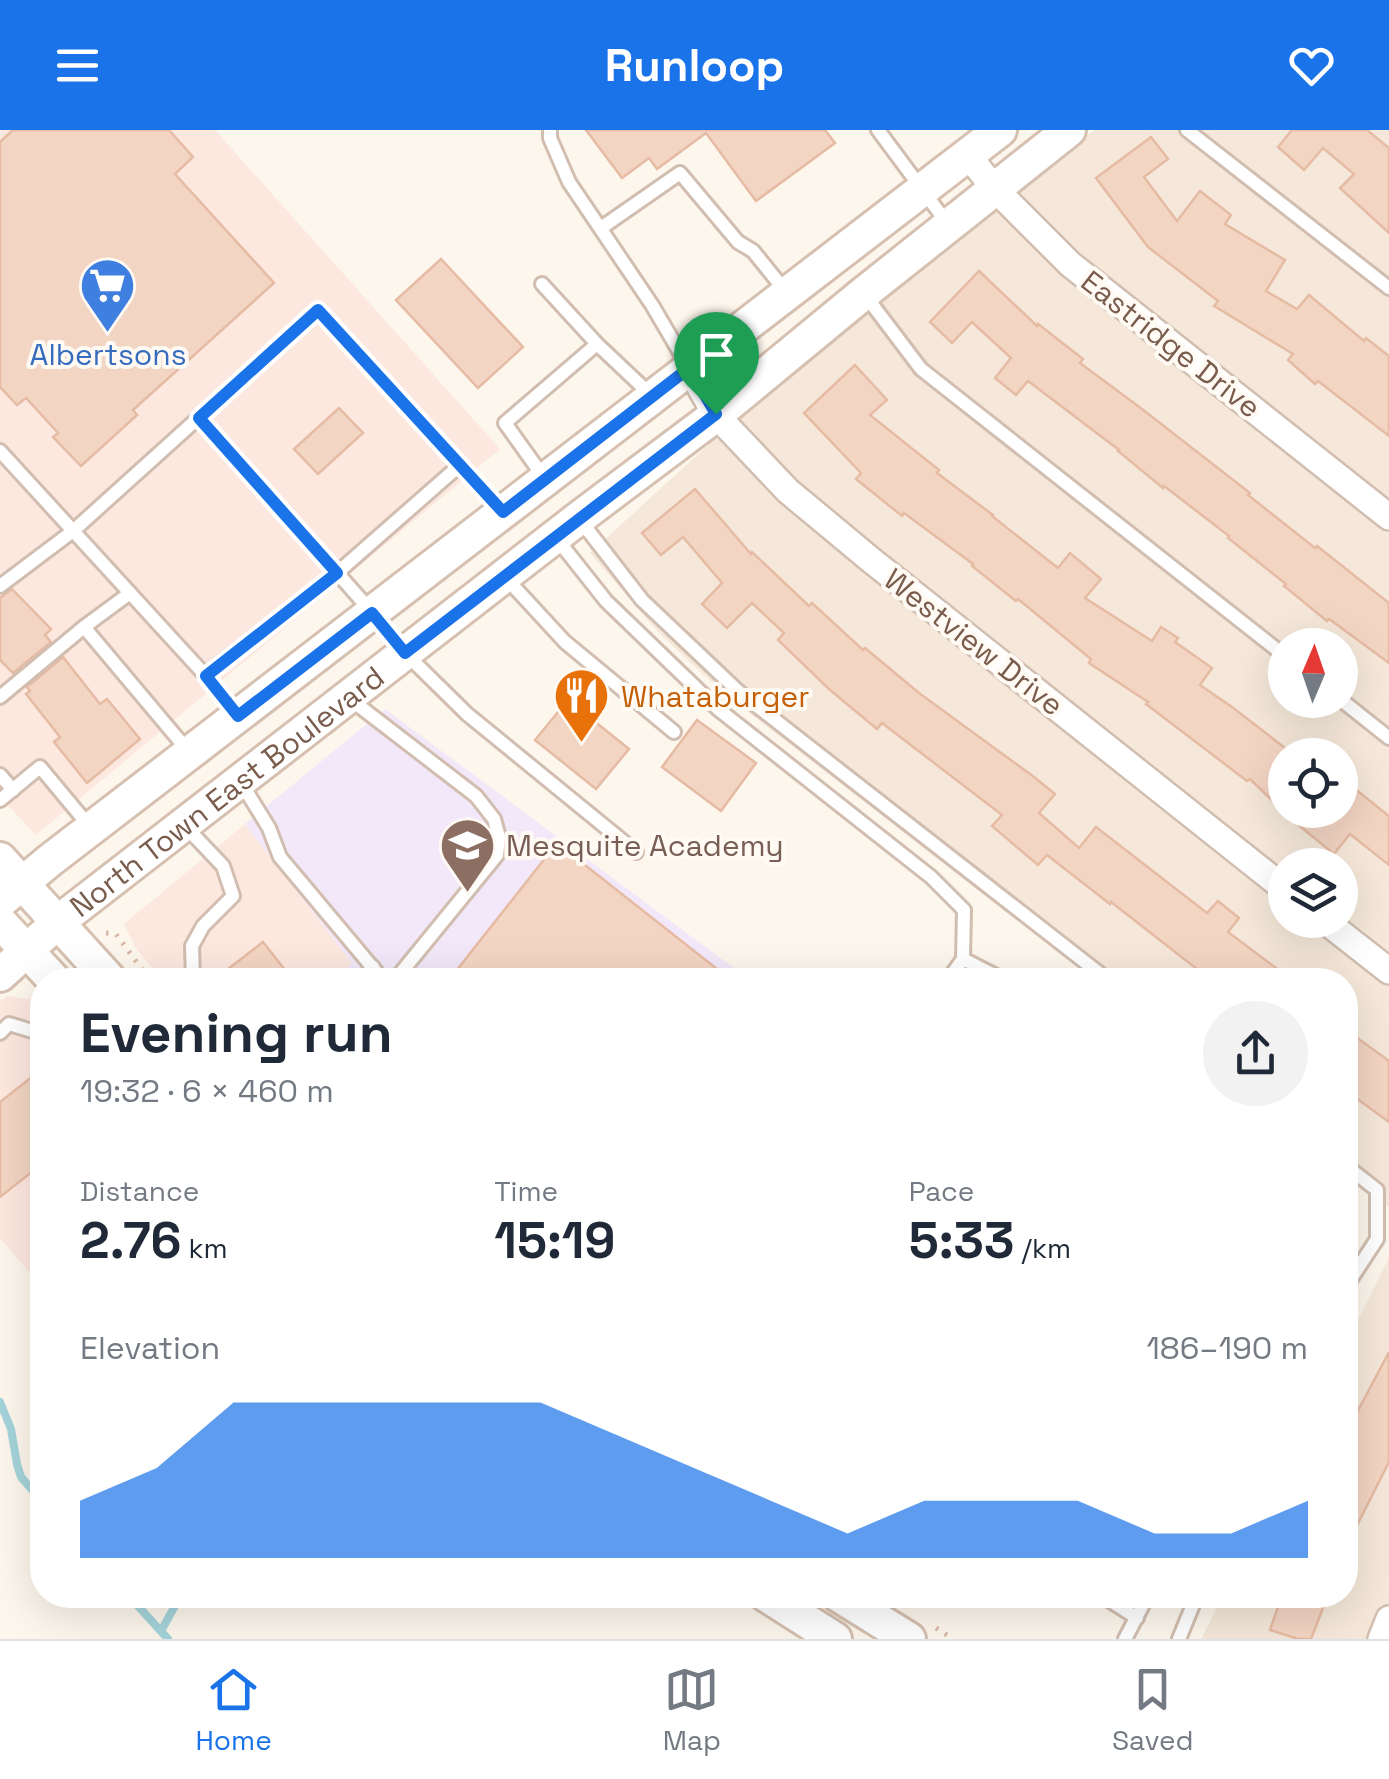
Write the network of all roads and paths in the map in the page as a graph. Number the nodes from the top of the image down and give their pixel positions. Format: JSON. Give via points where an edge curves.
{"nodes":[{"id":1,"x":550,"y":130,"type":"edge"},
{"id":2,"x":878,"y":130,"type":"edge"},
{"id":3,"x":1000,"y":130,"type":"edge"},
{"id":4,"x":1069,"y":130,"type":"edge"},
{"id":5,"x":1187,"y":130,"type":"edge"},
{"id":6,"x":968,"y":154,"type":"junction"},
{"id":7,"x":994,"y":188,"type":"junction"},
{"id":8,"x":921,"y":190,"type":"junction"},
{"id":9,"x":948,"y":225,"type":"junction"},
{"id":10,"x":601,"y":228,"type":"junction"},
{"id":11,"x":542,"y":284,"type":"dead end"},
{"id":12,"x":1389,"y":288,"type":"edge"},
{"id":13,"x":864,"y":293,"type":"junction"},
{"id":14,"x":787,"y":294,"type":"junction"},
{"id":15,"x":597,"y":344,"type":"junction"},
{"id":16,"x":689,"y":368,"type":"junction"},
{"id":17,"x":652,"y":397,"type":"junction"},
{"id":18,"x":716,"y":414,"type":"junction"},
{"id":19,"x":199,"y":418,"type":"junction"},
{"id":20,"x":0,"y":451,"type":"edge"},
{"id":21,"x":460,"y":466,"type":"junction"},
{"id":22,"x":545,"y":480,"type":"junction"},
{"id":23,"x":503,"y":512,"type":"junction"},
{"id":24,"x":1389,"y":517,"type":"edge"},
{"id":25,"x":567,"y":528,"type":"junction"},
{"id":26,"x":72,"y":531,"type":"junction"},
{"id":27,"x":337,"y":573,"type":"junction"},
{"id":28,"x":504,"y":576,"type":"junction"},
{"id":29,"x":0,"y":586,"type":"edge"},
{"id":30,"x":130,"y":593,"type":"junction"},
{"id":31,"x":372,"y":613,"type":"junction"},
{"id":32,"x":84,"y":627,"type":"junction"},
{"id":33,"x":1268,"y":643,"type":"edge"},
{"id":34,"x":405,"y":653,"type":"junction"},
{"id":35,"x":206,"y":676,"type":"junction"},
{"id":36,"x":0,"y":697,"type":"edge"},
{"id":37,"x":348,"y":697,"type":"junction"},
{"id":38,"x":1358,"y":714,"type":"edge"},
{"id":39,"x":238,"y":716,"type":"junction"},
{"id":40,"x":674,"y":732,"type":"dead end"},
{"id":41,"x":1389,"y":738,"type":"edge"},
{"id":42,"x":190,"y":753,"type":"junction"},
{"id":43,"x":0,"y":776,"type":"edge"},
{"id":44,"x":240,"y":781,"type":"junction"},
{"id":45,"x":13,"y":790,"type":"junction"},
{"id":46,"x":0,"y":800,"type":"edge"},
{"id":47,"x":184,"y":824,"type":"junction"},
{"id":48,"x":92,"y":829,"type":"junction"},
{"id":49,"x":636,"y":852,"type":"dead end"},
{"id":50,"x":1268,"y":876,"type":"edge"},
{"id":51,"x":7,"y":881,"type":"edge"},
{"id":52,"x":0,"y":922,"type":"edge"},
{"id":53,"x":58,"y":922,"type":"junction"},
{"id":54,"x":106,"y":933,"type":"dead end"},
{"id":55,"x":1347,"y":938,"type":"edge"},
{"id":56,"x":26,"y":951,"type":"junction"},
{"id":57,"x":963,"y":959,"type":"junction"},
{"id":58,"x":373,"y":967,"type":"edge"},
{"id":59,"x":42,"y":968,"type":"edge"},
{"id":60,"x":99,"y":968,"type":"edge"},
{"id":61,"x":141,"y":968,"type":"edge"},
{"id":62,"x":193,"y":968,"type":"edge"},
{"id":63,"x":405,"y":968,"type":"edge"},
{"id":64,"x":957,"y":968,"type":"edge"},
{"id":65,"x":981,"y":968,"type":"edge"},
{"id":66,"x":1093,"y":968,"type":"edge"},
{"id":67,"x":1389,"y":971,"type":"edge"},
{"id":68,"x":0,"y":975,"type":"edge"},
{"id":69,"x":30,"y":1030,"type":"edge"},
{"id":70,"x":0,"y":1033,"type":"edge"},
{"id":71,"x":1358,"y":1175,"type":"edge"},
{"id":72,"x":1358,"y":1268,"type":"edge"},
{"id":73,"x":786,"y":1608,"type":"edge"},
{"id":74,"x":859,"y":1608,"type":"edge"},
{"id":75,"x":1121,"y":1608,"type":"edge"},
{"id":76,"x":1142,"y":1608,"type":"edge"},
{"id":77,"x":1192,"y":1608,"type":"edge"},
{"id":78,"x":1137,"y":1618,"type":"junction"},
{"id":79,"x":1389,"y":1619,"type":"edge"},
{"id":80,"x":835,"y":1639,"type":"edge"},
{"id":81,"x":909,"y":1639,"type":"edge"},
{"id":82,"x":1126,"y":1639,"type":"edge"},
{"id":83,"x":1179,"y":1639,"type":"edge"},
{"id":84,"x":1381,"y":1639,"type":"edge"}],
"edges":[{"from":1,"to":10,"type":"lane","via":[[569,182]]},
{"from":2,"to":8,"type":"lane"},
{"from":3,"to":6,"type":"main road","name":"North Town East Boulevard"},
{"from":4,"to":7,"type":"main road","name":"North Town East Boulevard"},
{"from":5,"to":12,"type":"lane"},
{"from":6,"to":7,"type":"street","name":"Eastridge Drive"},
{"from":6,"to":8,"type":"main road","name":"North Town East Boulevard"},
{"from":7,"to":9,"type":"main road","name":"North Town East Boulevard"},
{"from":7,"to":24,"type":"street","name":"Eastridge Drive","via":[[1070,264]]},
{"from":8,"to":9,"type":"lane"},
{"from":8,"to":14,"type":"main road","name":"North Town East Boulevard"},
{"from":9,"to":13,"type":"main road","name":"North Town East Boulevard"},
{"from":10,"to":14,"type":"lane","via":[[680,174]]},
{"from":10,"to":16,"type":"lane"},
{"from":11,"to":15,"type":"lane"},
{"from":13,"to":18,"type":"main road","name":"North Town East Boulevard"},
{"from":13,"to":33,"type":"lane","via":[[920,369]]},
{"from":14,"to":16,"type":"main road","name":"North Town East Boulevard"},
{"from":15,"to":17,"type":"lane"},
{"from":15,"to":22,"type":"lane","via":[[505,422]]},
{"from":16,"to":17,"type":"main road","name":"North Town East Boulevard"},
{"from":16,"to":18,"type":"street","name":"Westview Drive"},
{"from":17,"to":22,"type":"main road","name":"North Town East Boulevard"},
{"from":18,"to":25,"type":"main road","name":"North Town East Boulevard"},
{"from":18,"to":50,"type":"street","name":"Westview Drive","via":[[788,492]]},
{"from":19,"to":21,"type":"lane","via":[[318,310]]},
{"from":19,"to":26,"type":"lane"},
{"from":19,"to":27,"type":"lane"},
{"from":20,"to":26,"type":"lane"},
{"from":21,"to":23,"type":"lane"},
{"from":21,"to":27,"type":"lane"},
{"from":22,"to":23,"type":"main road","name":"North Town East Boulevard"},
{"from":23,"to":31,"type":"main road","name":"North Town East Boulevard"},
{"from":25,"to":28,"type":"main road","name":"North Town East Boulevard"},
{"from":25,"to":57,"type":"lane","via":[[606,601],[718,709],[964,910]]},
{"from":25,"to":66,"type":"lane","via":[[739,692]]},
{"from":26,"to":29,"type":"lane"},
{"from":26,"to":30,"type":"lane"},
{"from":27,"to":31,"type":"lane"},
{"from":27,"to":35,"type":"lane"},
{"from":28,"to":34,"type":"main road","name":"North Town East Boulevard"},
{"from":28,"to":40,"type":"lane","via":[[565,642]]},
{"from":30,"to":32,"type":"lane"},
{"from":30,"to":35,"type":"lane"},
{"from":31,"to":34,"type":"main road"},
{"from":31,"to":39,"type":"main road","name":"North Town East Boulevard"},
{"from":32,"to":36,"type":"lane"},
{"from":32,"to":42,"type":"lane"},
{"from":34,"to":37,"type":"main road","name":"North Town East Boulevard"},
{"from":34,"to":49,"type":"lane","via":[[466,714]]},
{"from":35,"to":39,"type":"lane"},
{"from":37,"to":44,"type":"main road","name":"North Town East Boulevard"},
{"from":37,"to":63,"type":"lane","via":[[476,796],[499,838],[497,855]]},
{"from":38,"to":41,"type":"lane"},
{"from":39,"to":42,"type":"main road","name":"North Town East Boulevard"},
{"from":42,"to":48,"type":"main road","name":"North Town East Boulevard"},
{"from":43,"to":45,"type":"lane"},
{"from":44,"to":47,"type":"main road","name":"North Town East Boulevard"},
{"from":44,"to":58,"type":"lane","via":[[280,857]]},
{"from":45,"to":46,"type":"lane"},
{"from":45,"to":48,"type":"lane","via":[[40,767]]},
{"from":47,"to":53,"type":"main road","name":"North Town East Boulevard"},
{"from":47,"to":62,"type":"lane","via":[[223,866],[233,896],[203,926],[192,946]]},
{"from":48,"to":51,"type":"main road","name":"North Town East Boulevard"},
{"from":51,"to":53,"type":"main road"},
{"from":52,"to":56,"type":"main road"},
{"from":53,"to":56,"type":"main road","name":"North Town East Boulevard"},
{"from":53,"to":60,"type":"main road"},
{"from":54,"to":61,"type":"path","via":[[116,934]]},
{"from":55,"to":67,"type":"street"},
{"from":56,"to":59,"type":"main road"},
{"from":56,"to":68,"type":"main road","name":"North Town East Boulevard"},
{"from":57,"to":64,"type":"lane"},
{"from":57,"to":65,"type":"lane"},
{"from":69,"to":70,"type":"lane","via":[[10,1024]]},
{"from":71,"to":72,"type":"lane","via":[[1377,1190],[1377,1239]]},
{"from":73,"to":80,"type":"main road"},
{"from":74,"to":81,"type":"main road"},
{"from":75,"to":78,"type":"lane"},
{"from":76,"to":78,"type":"lane"},
{"from":77,"to":83,"type":"lane"},
{"from":78,"to":82,"type":"lane"},
{"from":79,"to":84,"type":"street"}]}
